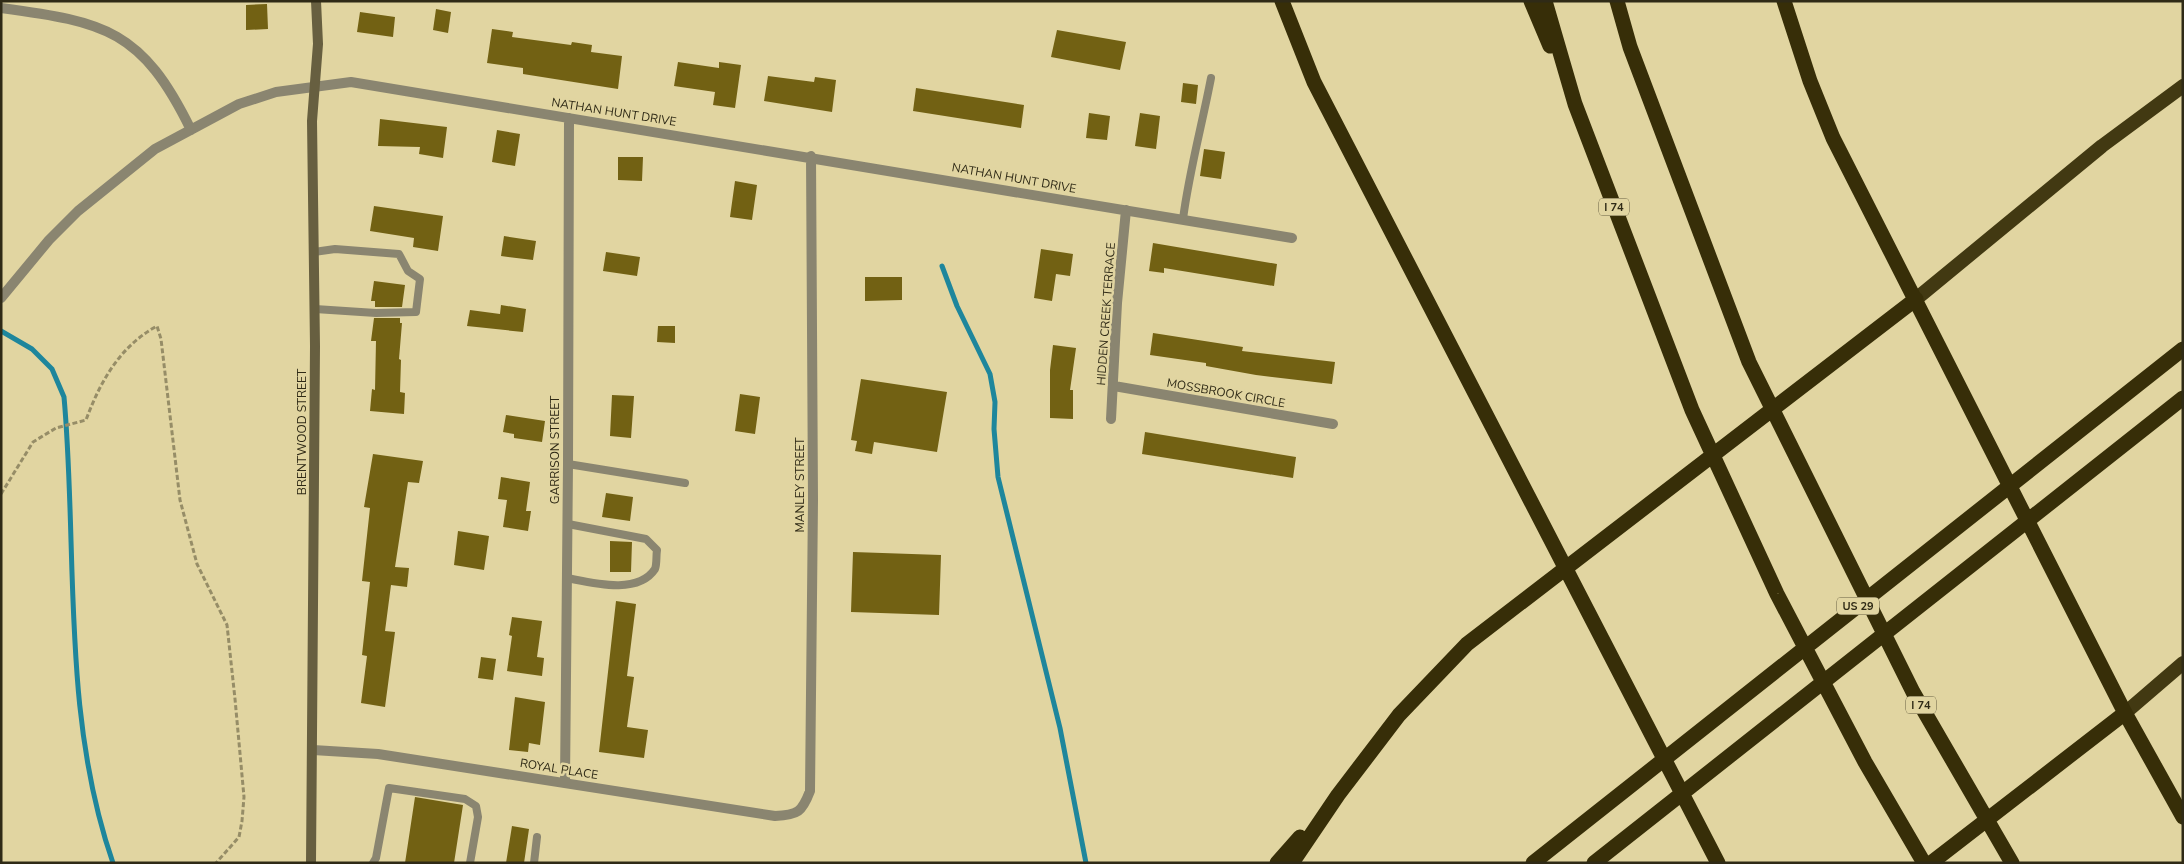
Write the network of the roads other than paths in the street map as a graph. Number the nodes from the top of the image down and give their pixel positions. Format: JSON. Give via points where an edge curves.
{"nodes":[{"id":1,"x":316,"y":1,"type":"edge"},
{"id":2,"x":1282,"y":1,"type":"edge"},
{"id":3,"x":1531,"y":1,"type":"edge"},
{"id":4,"x":1545,"y":1,"type":"edge"},
{"id":5,"x":1617,"y":1,"type":"edge"},
{"id":6,"x":1784,"y":1,"type":"edge"},
{"id":7,"x":1,"y":8,"type":"edge"},
{"id":8,"x":1211,"y":78,"type":"dead end"},
{"id":9,"x":315,"y":86,"type":"junction"},
{"id":10,"x":2183,"y":86,"type":"edge"},
{"id":11,"x":1575,"y":104,"type":"junction"},
{"id":12,"x":569,"y":118,"type":"junction"},
{"id":13,"x":191,"y":130,"type":"junction"},
{"id":14,"x":811,"y":156,"type":"junction"},
{"id":15,"x":1126,"y":210,"type":"junction"},
{"id":16,"x":1183,"y":219,"type":"junction"},
{"id":17,"x":1292,"y":238,"type":"dead end"},
{"id":18,"x":314,"y":252,"type":"junction"},
{"id":19,"x":1,"y":298,"type":"edge"},
{"id":20,"x":1916,"y":299,"type":"junction"},
{"id":21,"x":315,"y":309,"type":"junction"},
{"id":22,"x":2183,"y":349,"type":"edge"},
{"id":23,"x":1114,"y":386,"type":"junction"},
{"id":24,"x":2183,"y":398,"type":"edge"},
{"id":25,"x":1111,"y":419,"type":"dead end"},
{"id":26,"x":1333,"y":424,"type":"dead end"},
{"id":27,"x":568,"y":464,"type":"junction"},
{"id":28,"x":685,"y":483,"type":"dead end"},
{"id":29,"x":568,"y":524,"type":"junction"},
{"id":30,"x":1566,"y":567,"type":"junction"},
{"id":31,"x":567,"y":578,"type":"junction"},
{"id":32,"x":2183,"y":663,"type":"edge"},
{"id":33,"x":2125,"y":713,"type":"junction"},
{"id":34,"x":313,"y":750,"type":"junction"},
{"id":35,"x":565,"y":783,"type":"junction"},
{"id":36,"x":1338,"y":795,"type":"junction"},
{"id":37,"x":799,"y":810,"type":"joint"},
{"id":38,"x":2183,"y":817,"type":"edge"},
{"id":39,"x":537,"y":837,"type":"dead end"},
{"id":40,"x":2009,"y":858,"type":"edge"},
{"id":41,"x":311,"y":863,"type":"edge"},
{"id":42,"x":372,"y":863,"type":"edge"},
{"id":43,"x":470,"y":863,"type":"edge"},
{"id":44,"x":534,"y":863,"type":"edge"},
{"id":45,"x":1277,"y":863,"type":"edge"},
{"id":46,"x":1292,"y":863,"type":"edge"},
{"id":47,"x":1534,"y":863,"type":"edge"},
{"id":48,"x":1594,"y":863,"type":"edge"},
{"id":49,"x":1718,"y":863,"type":"edge"},
{"id":50,"x":1924,"y":863,"type":"edge"},
{"id":51,"x":1931,"y":863,"type":"edge"}],
"edges":[{"from":1,"to":9,"type":"main road","name":"BRENTWOOD STREET","via":[[318,44]]},
{"from":2,"to":30,"type":"highway","via":[[1314,82]]},
{"from":3,"to":11,"type":"highway"},
{"from":4,"to":11,"type":"highway","number":"I 74"},
{"from":5,"to":40,"type":"highway","number":"I 74","via":[[1630,47],[1749,362],[1913,692]]},
{"from":6,"to":20,"type":"highway","via":[[1833,138]]},
{"from":7,"to":13,"type":"street","via":[[84,21],[114,33],[140,53],[158,73]]},
{"from":8,"to":16,"type":"lane"},
{"from":9,"to":12,"type":"street","name":"NATHAN HUNT DRIVE","via":[[351,82]]},
{"from":9,"to":13,"type":"street","name":"NATHAN HUNT DRIVE","via":[[276,92],[239,104]]},
{"from":9,"to":18,"type":"main road","name":"BRENTWOOD STREET","via":[[312,121]]},
{"from":10,"to":20,"type":"highway","via":[[2102,146]]},
{"from":11,"to":50,"type":"highway","number":"I 74","via":[[1692,410],[1777,594],[1865,762]]},
{"from":12,"to":14,"type":"street","name":"NATHAN HUNT DRIVE"},
{"from":12,"to":27,"type":"street","name":"GARRISON STREET"},
{"from":13,"to":19,"type":"street","name":"NATHAN HUNT DRIVE","via":[[155,149],[78,210]]},
{"from":14,"to":15,"type":"street","name":"NATHAN HUNT DRIVE"},
{"from":14,"to":37,"type":"street","name":"MANLEY STREET","via":[[810,791]]},
{"from":15,"to":16,"type":"street","name":"NATHAN HUNT DRIVE"},
{"from":15,"to":23,"type":"street","name":"HIDDEN CREEK TERRACE","via":[[1117,303]]},
{"from":16,"to":17,"type":"street","name":"NATHAN HUNT DRIVE"},
{"from":18,"to":21,"type":"main road","name":"BRENTWOOD STREET"},
{"from":18,"to":21,"type":"lane","via":[[335,249],[399,254],[408,271],[420,279],[416,312]]},
{"from":20,"to":30,"type":"highway"},
{"from":20,"to":33,"type":"highway"},
{"from":21,"to":34,"type":"main road","name":"BRENTWOOD STREET"},
{"from":22,"to":47,"type":"highway","number":"US 29"},
{"from":23,"to":25,"type":"street","name":"HIDDEN CREEK TERRACE"},
{"from":23,"to":26,"type":"street","name":"MOSSBROOK CIRCLE"},
{"from":24,"to":48,"type":"highway"},
{"from":27,"to":28,"type":"lane","via":[[596,466]]},
{"from":27,"to":29,"type":"street","name":"GARRISON STREET"},
{"from":29,"to":31,"type":"street","name":"GARRISON STREET"},
{"from":29,"to":31,"type":"lane","via":[[646,539],[657,550],[656,567],[644,581],[622,585]]},
{"from":30,"to":36,"type":"highway","via":[[1507,611],[1455,656],[1399,715]]},
{"from":30,"to":49,"type":"highway"},
{"from":31,"to":35,"type":"street","name":"GARRISON STREET"},
{"from":32,"to":33,"type":"highway"},
{"from":33,"to":38,"type":"highway"},
{"from":33,"to":51,"type":"highway"},
{"from":34,"to":35,"type":"street","name":"ROYAL PLACE","via":[[378,754]]},
{"from":34,"to":41,"type":"main road","name":"BRENTWOOD STREET"},
{"from":35,"to":37,"type":"street","name":"ROYAL PLACE","via":[[775,816],[793,815]]},
{"from":36,"to":45,"type":"highway"},
{"from":36,"to":46,"type":"highway"},
{"from":39,"to":44,"type":"lane"},
{"from":42,"to":43,"type":"lane","via":[[376,858],[390,788],[464,799],[476,806],[478,817]]}]}
